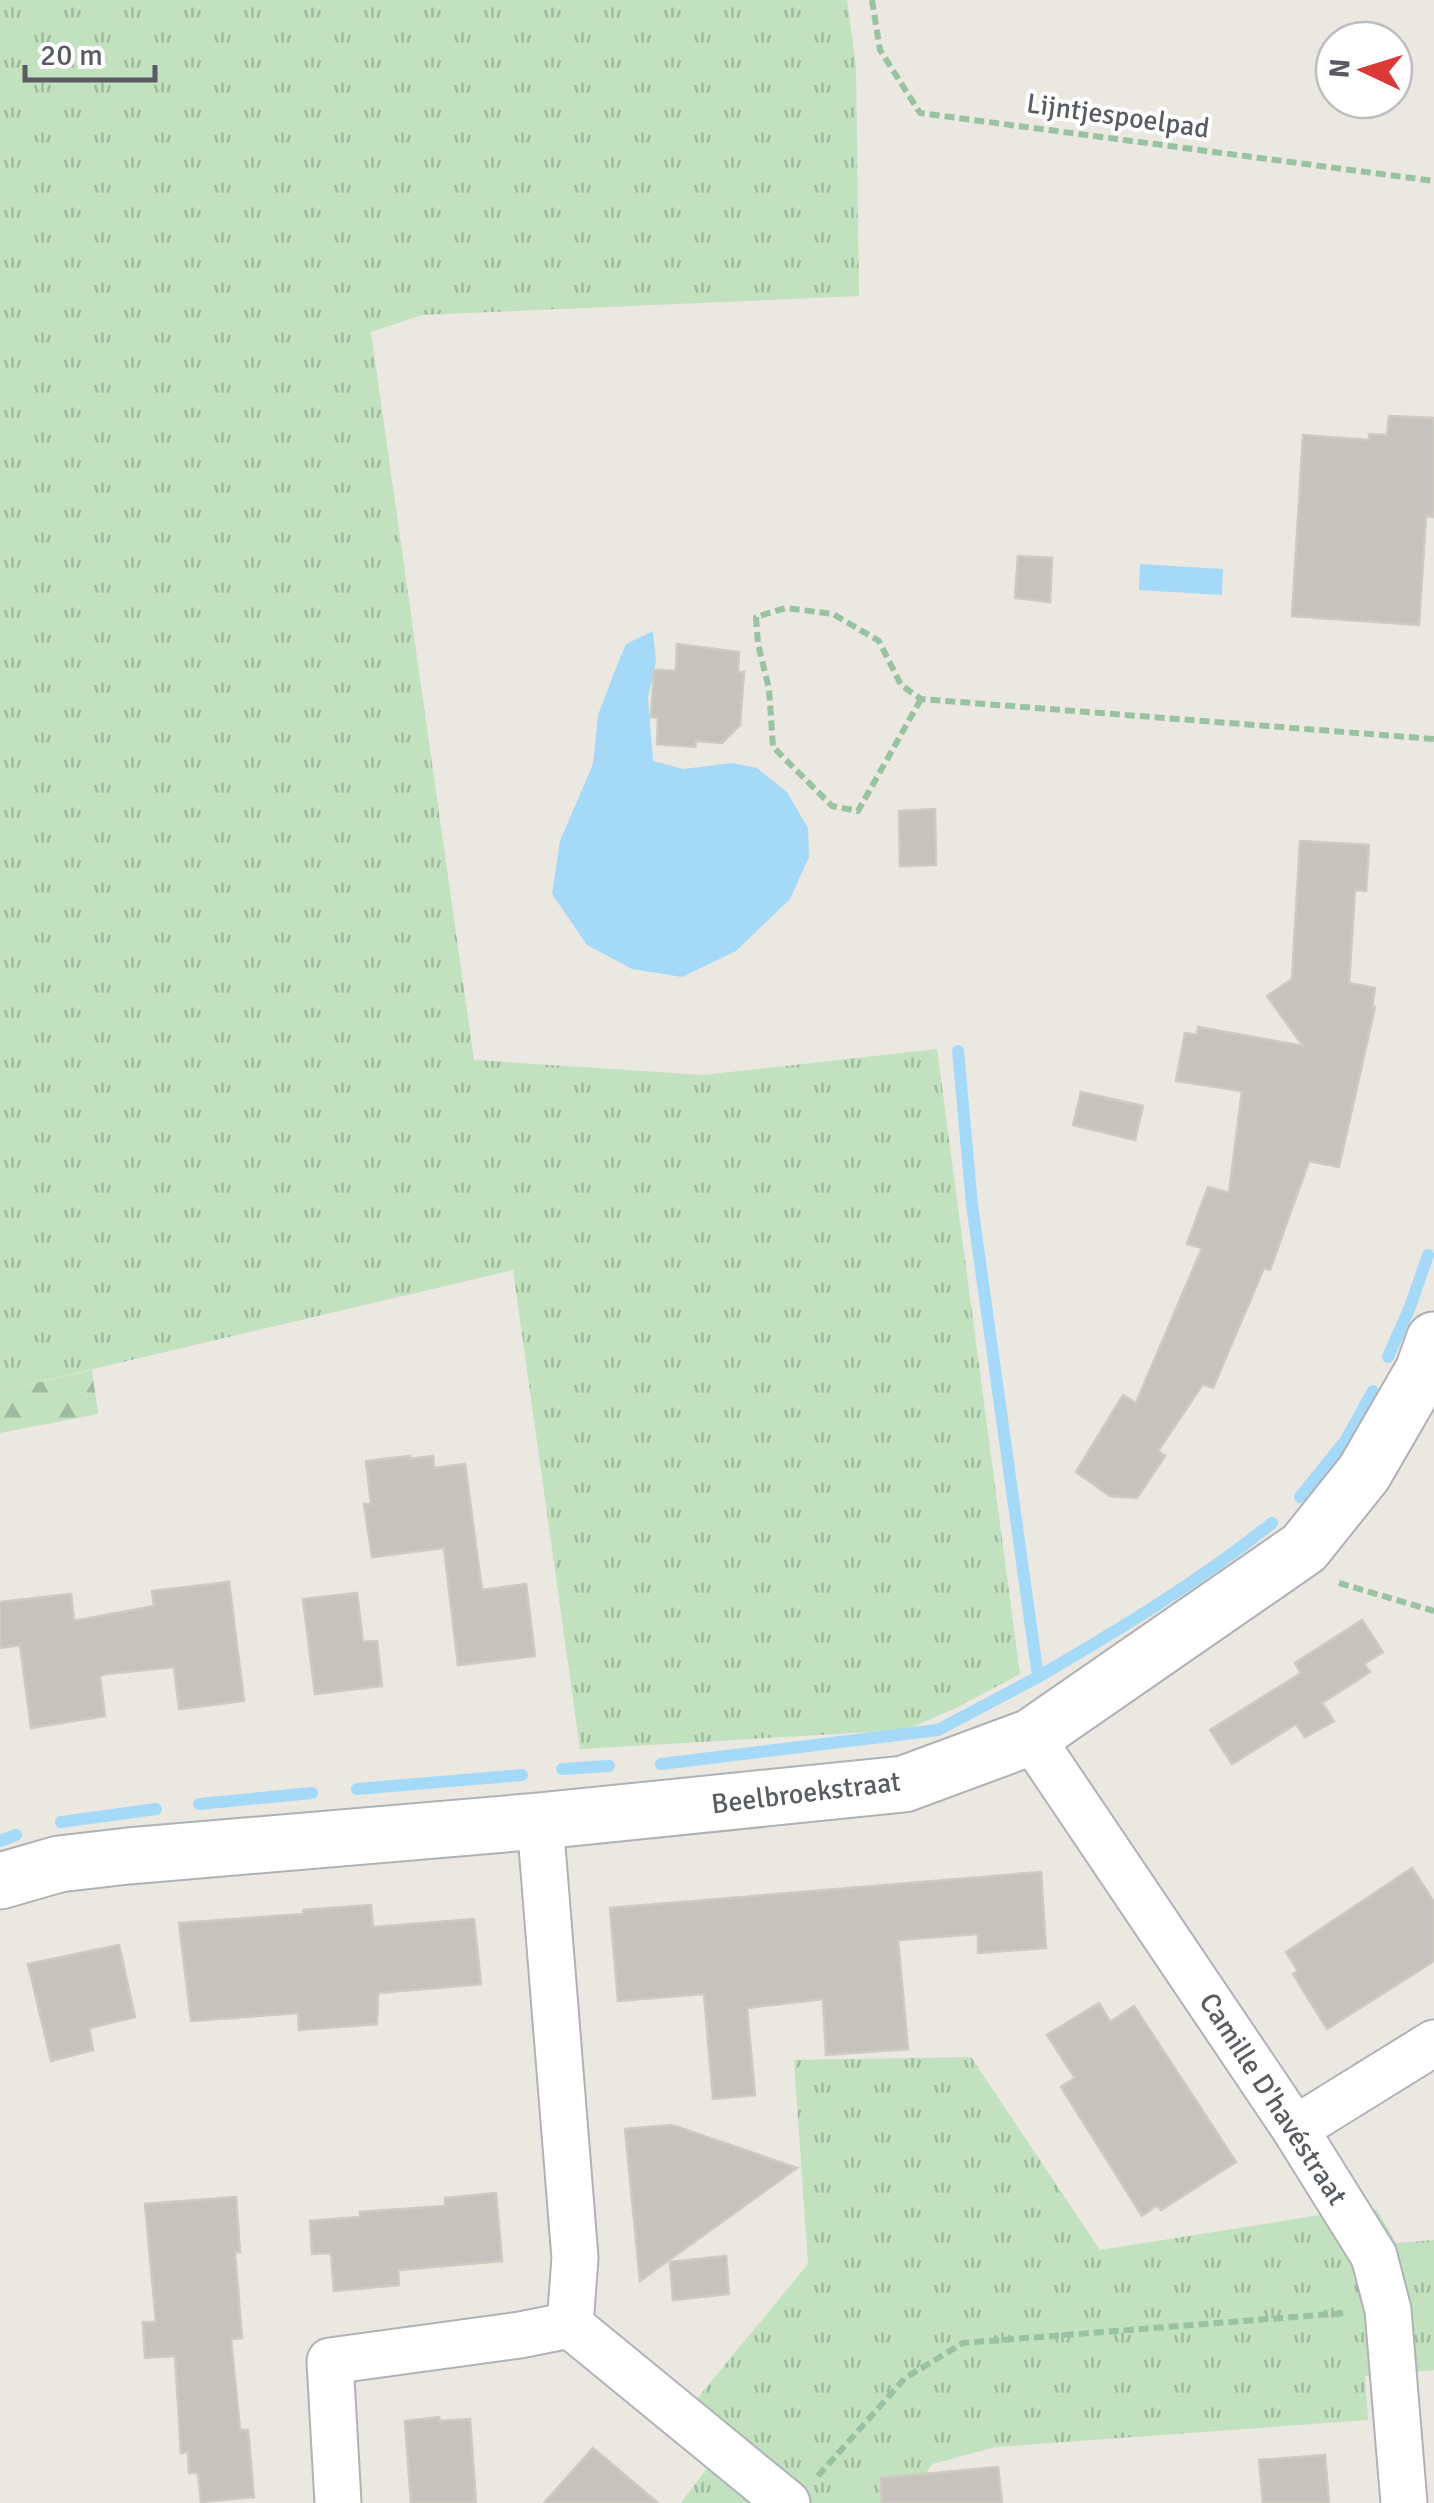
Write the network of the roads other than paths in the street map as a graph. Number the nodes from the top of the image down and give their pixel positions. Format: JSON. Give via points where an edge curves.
{"nodes":[{"id":1,"x":1434,"y":1340,"type":"edge"},
{"id":2,"x":1032,"y":1736,"type":"junction"},
{"id":3,"x":540,"y":1821,"type":"junction"},
{"id":4,"x":0,"y":1881,"type":"edge"},
{"id":5,"x":1434,"y":2043,"type":"edge"},
{"id":6,"x":1295,"y":2129,"type":"junction"},
{"id":7,"x":570,"y":2325,"type":"junction"},
{"id":8,"x":802,"y":2490,"type":"edge"},
{"id":9,"x":338,"y":2503,"type":"edge"},
{"id":10,"x":1404,"y":2503,"type":"edge"}],
"edges":[{"from":1,"to":2,"type":"street","name":"Beelbroekstraat","via":[[1364,1474],[1304,1548]]},
{"from":2,"to":3,"type":"street","name":"Beelbroekstraat","via":[[904,1784]]},
{"from":2,"to":6,"type":"street","name":"Camille D'havéstraat"},
{"from":3,"to":4,"type":"street","name":"Beelbroekstraat","via":[[128,1856],[59,1864]]},
{"from":3,"to":7,"type":"street","via":[[575,2258]]},
{"from":5,"to":6,"type":"street"},
{"from":6,"to":10,"type":"street","name":"Camille D'havéstraat","via":[[1374,2256],[1388,2310]]},
{"from":7,"to":8,"type":"street"},
{"from":7,"to":9,"type":"street","via":[[330,2360]]}]}
